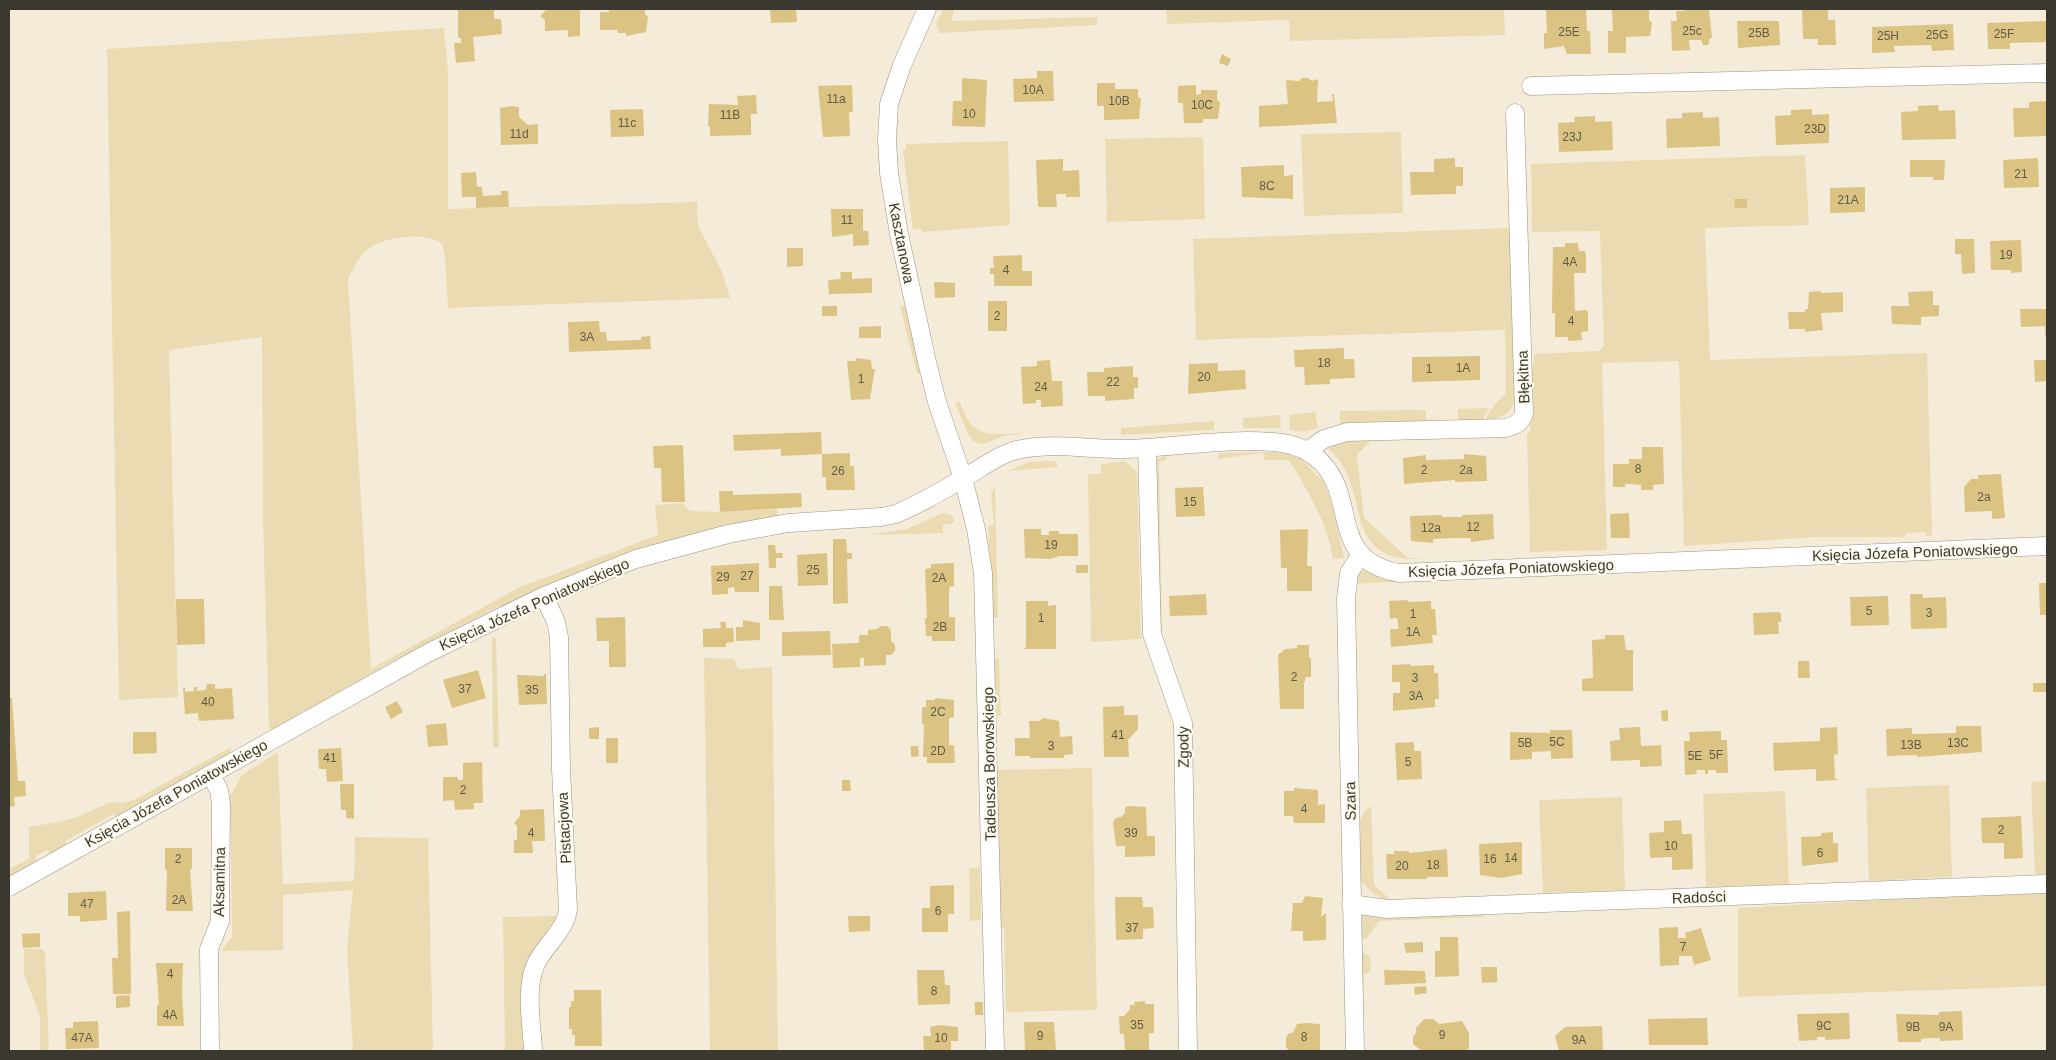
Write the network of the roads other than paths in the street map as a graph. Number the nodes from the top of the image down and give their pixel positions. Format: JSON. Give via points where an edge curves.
{"nodes":[{"id":1,"x":927,"y":9,"type":"edge"},
{"id":2,"x":2047,"y":73,"type":"edge"},
{"id":3,"x":1531,"y":86,"type":"dead end"},
{"id":4,"x":1515,"y":112,"type":"dead end"},
{"id":5,"x":1147,"y":448,"type":"junction"},
{"id":6,"x":1307,"y":451,"type":"junction"},
{"id":7,"x":963,"y":478,"type":"junction"},
{"id":8,"x":2047,"y":546,"type":"edge"},
{"id":9,"x":1361,"y":554,"type":"junction"},
{"id":10,"x":544,"y":596,"type":"junction"},
{"id":11,"x":210,"y":774,"type":"junction"},
{"id":12,"x":2047,"y":884,"type":"edge"},
{"id":13,"x":9,"y":887,"type":"edge"},
{"id":14,"x":1351,"y":904,"type":"junction"},
{"id":15,"x":210,"y":1051,"type":"edge"},
{"id":16,"x":533,"y":1051,"type":"edge"},
{"id":17,"x":995,"y":1051,"type":"edge"},
{"id":18,"x":1188,"y":1051,"type":"edge"},
{"id":19,"x":1355,"y":1051,"type":"edge"}],
"edges":[{"from":1,"to":7,"type":"street","name":"Kasztanowa","via":[[891,95],[887,150],[899,234],[925,353],[935,395]]},
{"from":2,"to":3,"type":"street"},
{"from":4,"to":6,"type":"street","name":"Błękitna","via":[[1522,418],[1516,425],[1506,428],[1347,432],[1324,439]]},
{"from":5,"to":6,"type":"street","name":"Księcia Józefa Poniatowskiego","via":[[1259,441],[1290,444]]},
{"from":5,"to":7,"type":"street","name":"Księcia Józefa Poniatowskiego","via":[[1022,449],[1000,457]]},
{"from":5,"to":18,"type":"street","name":"Zgody","via":[[1152,634],[1183,723]]},
{"from":6,"to":9,"type":"street","name":"Księcia Józefa Poniatowskiego","via":[[1332,475],[1347,531]]},
{"from":7,"to":10,"type":"street","name":"Księcia Józefa Poniatowskiego","via":[[896,514],[788,523],[728,534],[636,559]]},
{"from":7,"to":17,"type":"street","name":"Tadeusza Borowskiego","via":[[976,529],[982,573],[989,736]]},
{"from":8,"to":9,"type":"street","name":"Księcia Józefa Poniatowskiego","via":[[1411,574],[1388,570]]},
{"from":9,"to":14,"type":"street","name":"Szara","via":[[1350,571],[1346,600]]},
{"from":10,"to":11,"type":"street","name":"Księcia Józefa Poniatowskiego","via":[[428,653]]},
{"from":10,"to":16,"type":"street","name":"Pistacjowa","via":[[559,637],[568,909],[566,919],[533,973]]},
{"from":11,"to":13,"type":"street","name":"Księcia Józefa Poniatowskiego"},
{"from":11,"to":15,"type":"street","name":"Aksamitna","via":[[219,790],[221,804],[220,922],[209,949]]},
{"from":12,"to":14,"type":"street","name":"Radości","via":[[1388,908]]},
{"from":14,"to":19,"type":"street","name":"Szara"}]}
